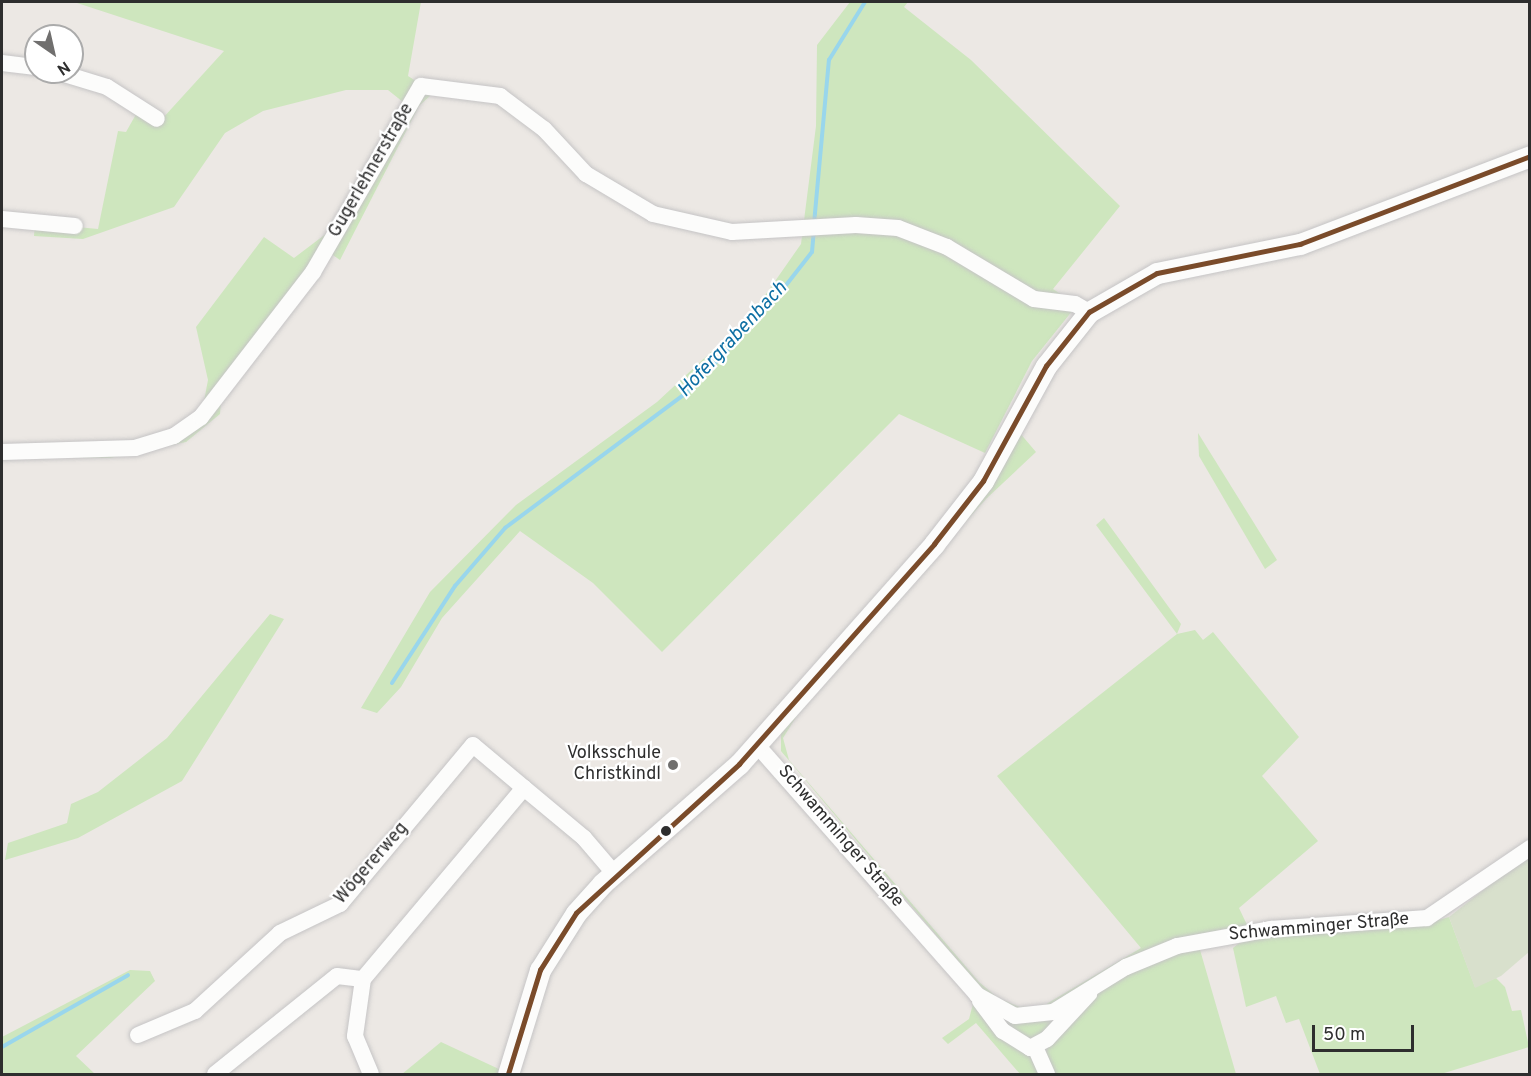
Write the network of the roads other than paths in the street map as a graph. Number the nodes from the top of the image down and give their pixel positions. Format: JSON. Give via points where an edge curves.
{"nodes":[{"id":1,"x":2,"y":63,"type":"edge"},
{"id":2,"x":24,"y":66,"type":"edge"},
{"id":3,"x":84,"y":80,"type":"edge"},
{"id":4,"x":157,"y":118,"type":"dead end"},
{"id":5,"x":1530,"y":156,"type":"edge"},
{"id":6,"x":2,"y":219,"type":"edge"},
{"id":7,"x":75,"y":226,"type":"dead end"},
{"id":8,"x":1089,"y":312,"type":"junction"},
{"id":9,"x":2,"y":452,"type":"edge"},
{"id":10,"x":756,"y":744,"type":"junction"},
{"id":11,"x":524,"y":788,"type":"junction"},
{"id":12,"x":1530,"y":848,"type":"edge"},
{"id":13,"x":614,"y":873,"type":"junction"},
{"id":14,"x":363,"y":979,"type":"junction"},
{"id":15,"x":1096,"y":985,"type":"junction"},
{"id":16,"x":977,"y":994,"type":"junction"},
{"id":17,"x":138,"y":1035,"type":"dead end"},
{"id":18,"x":1035,"y":1047,"type":"junction"},
{"id":19,"x":215,"y":1074,"type":"edge"},
{"id":20,"x":371,"y":1074,"type":"edge"},
{"id":21,"x":508,"y":1074,"type":"edge"},
{"id":22,"x":1047,"y":1074,"type":"edge"}],
"edges":[{"from":1,"to":2,"type":"street"},
{"from":3,"to":4,"type":"street","via":[[107,87]]},
{"from":5,"to":8,"type":"street","via":[[1300,244],[1157,273]]},
{"from":6,"to":7,"type":"street"},
{"from":8,"to":9,"type":"street","name":"Gugerlehnerstraße","via":[[1016,291],[947,247],[909,231],[879,225],[732,232],[653,214],[586,174],[544,129],[500,96],[422,86],[313,272],[201,417],[174,436],[135,448]]},
{"from":8,"to":10,"type":"street","via":[[1046,366],[969,501]]},
{"from":10,"to":13,"type":"street","via":[[684,818]]},
{"from":10,"to":16,"type":"street","name":"Schwamminger Straße"},
{"from":11,"to":13,"type":"street","name":"Wögererweg","via":[[584,838]]},
{"from":11,"to":14,"type":"street"},
{"from":11,"to":17,"type":"street","name":"Wögererweg","via":[[473,745],[340,904],[280,933],[195,1011]]},
{"from":12,"to":15,"type":"street","name":"Schwamminger Straße","via":[[1427,918],[1271,929],[1202,940],[1149,955]]},
{"from":13,"to":21,"type":"street","via":[[549,952]]},
{"from":14,"to":19,"type":"street","via":[[337,976],[322,984]]},
{"from":14,"to":20,"type":"street","via":[[355,1036]]},
{"from":15,"to":16,"type":"street","name":"Schwamminger Straße","via":[[1062,1007],[1033,1017],[1004,1012]]},
{"from":15,"to":18,"type":"street"},
{"from":16,"to":18,"type":"street","via":[[1003,1030],[1026,1047]]},
{"from":18,"to":22,"type":"street"}]}
